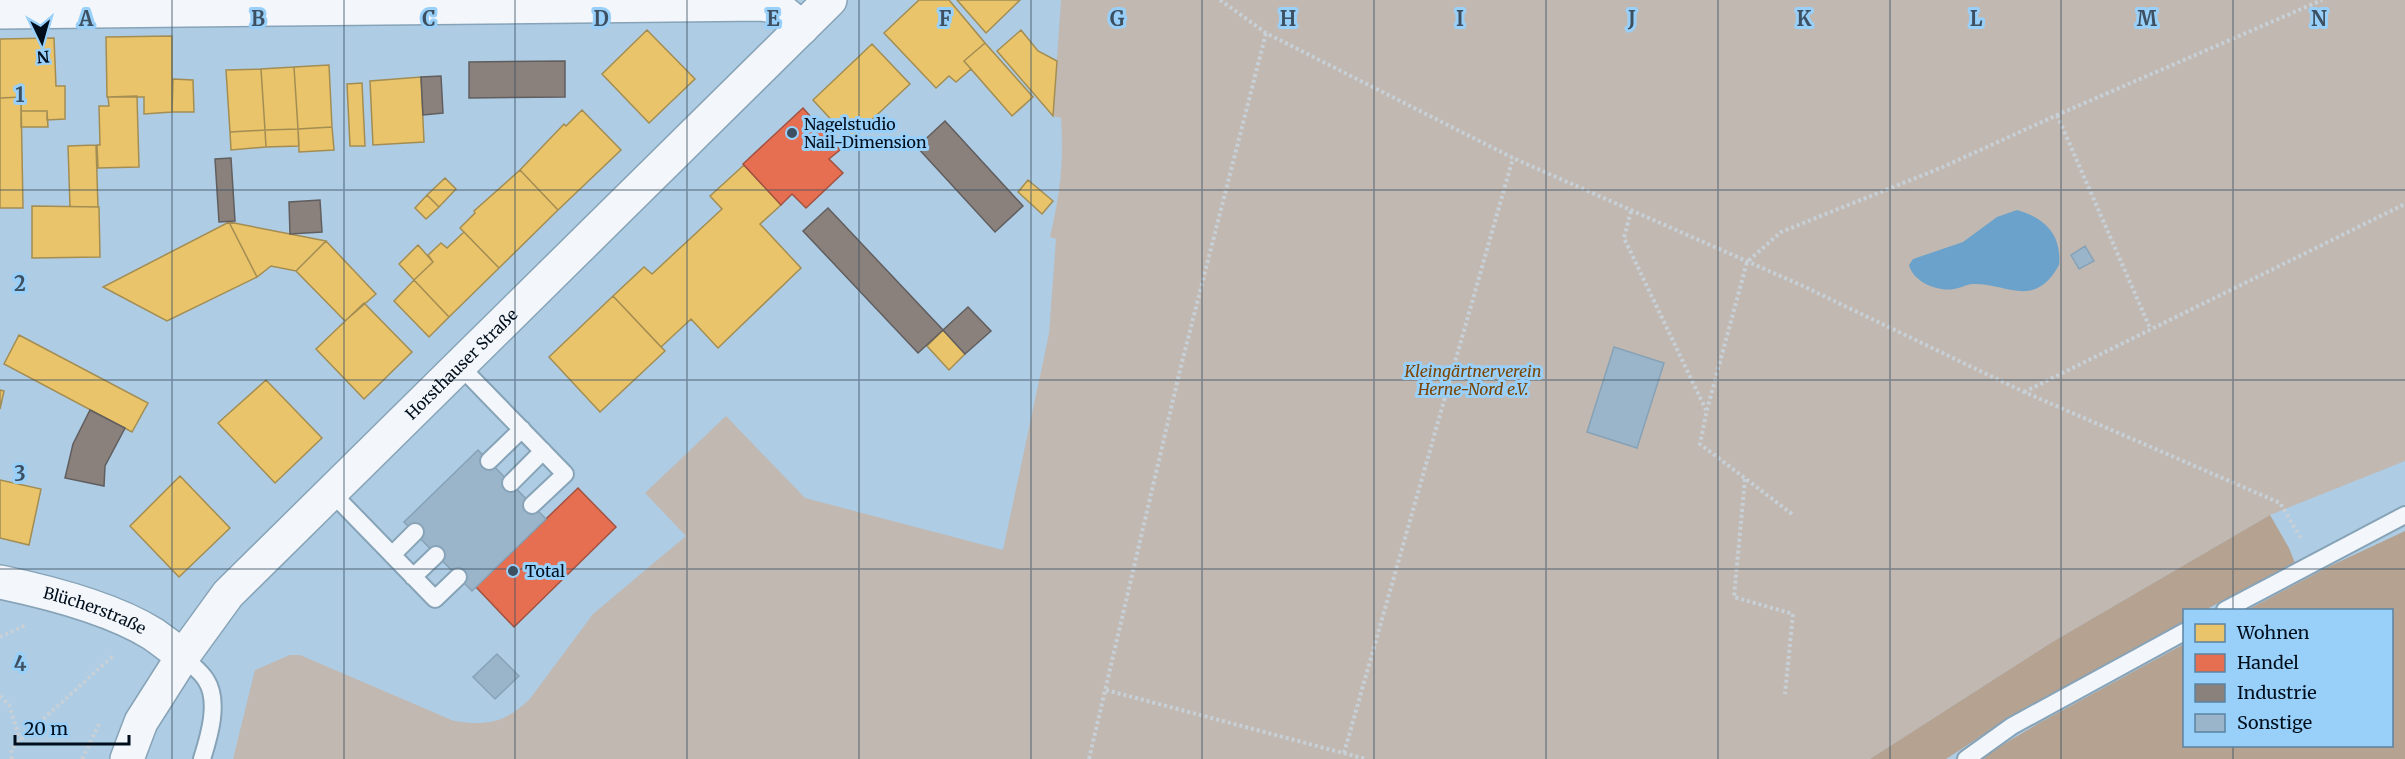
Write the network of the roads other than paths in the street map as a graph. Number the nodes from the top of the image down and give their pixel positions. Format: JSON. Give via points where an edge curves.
{"nodes":[{"id":1,"x":830,"y":0,"type":"edge"},
{"id":2,"x":491,"y":3,"type":"edge"},
{"id":3,"x":0,"y":12,"type":"edge"},
{"id":4,"x":802,"y":28,"type":"junction"},
{"id":5,"x":460,"y":366,"type":"junction"},
{"id":6,"x":522,"y":429,"type":"junction"},
{"id":7,"x":543,"y":452,"type":"junction"},
{"id":8,"x":489,"y":461,"type":"dead end"},
{"id":9,"x":511,"y":483,"type":"dead end"},
{"id":10,"x":331,"y":492,"type":"junction"},
{"id":11,"x":532,"y":505,"type":"dead end"},
{"id":12,"x":2405,"y":515,"type":"edge"},
{"id":13,"x":415,"y":532,"type":"dead end"},
{"id":14,"x":392,"y":555,"type":"junction"},
{"id":15,"x":436,"y":555,"type":"dead end"},
{"id":16,"x":413,"y":577,"type":"junction"},
{"id":17,"x":458,"y":577,"type":"dead end"},
{"id":18,"x":0,"y":582,"type":"edge"},
{"id":19,"x":2227,"y":609,"type":"edge"},
{"id":20,"x":2183,"y":633,"type":"edge"},
{"id":21,"x":183,"y":656,"type":"junction"},
{"id":22,"x":127,"y":759,"type":"edge"},
{"id":23,"x":202,"y":759,"type":"edge"},
{"id":24,"x":1966,"y":759,"type":"edge"}],
"edges":[{"from":1,"to":4,"type":"main road","name":"Horsthauser Straße"},
{"from":2,"to":3,"type":"main road"},
{"from":2,"to":4,"type":"main road","via":[[762,4],[777,7]]},
{"from":4,"to":5,"type":"main road","name":"Horsthauser Straße"},
{"from":5,"to":6,"type":"lane"},
{"from":5,"to":10,"type":"main road","name":"Horsthauser Straße"},
{"from":6,"to":7,"type":"lane"},
{"from":6,"to":8,"type":"lane"},
{"from":7,"to":9,"type":"lane"},
{"from":7,"to":11,"type":"lane","via":[[565,474]]},
{"from":10,"to":14,"type":"lane"},
{"from":10,"to":21,"type":"main road","name":"Horsthauser Straße","via":[[228,594]]},
{"from":12,"to":19,"type":"lane"},
{"from":13,"to":14,"type":"lane"},
{"from":14,"to":16,"type":"lane"},
{"from":15,"to":16,"type":"lane"},
{"from":16,"to":17,"type":"lane","via":[[435,599]]},
{"from":18,"to":21,"type":"main road","name":"Blücherstraße","via":[[101,610],[152,634]]},
{"from":20,"to":24,"type":"lane","via":[[2012,726]]},
{"from":21,"to":22,"type":"main road","name":"Horsthauser Straße","via":[[141,722]]},
{"from":21,"to":23,"type":"lane","via":[[207,681],[213,706]]}]}
